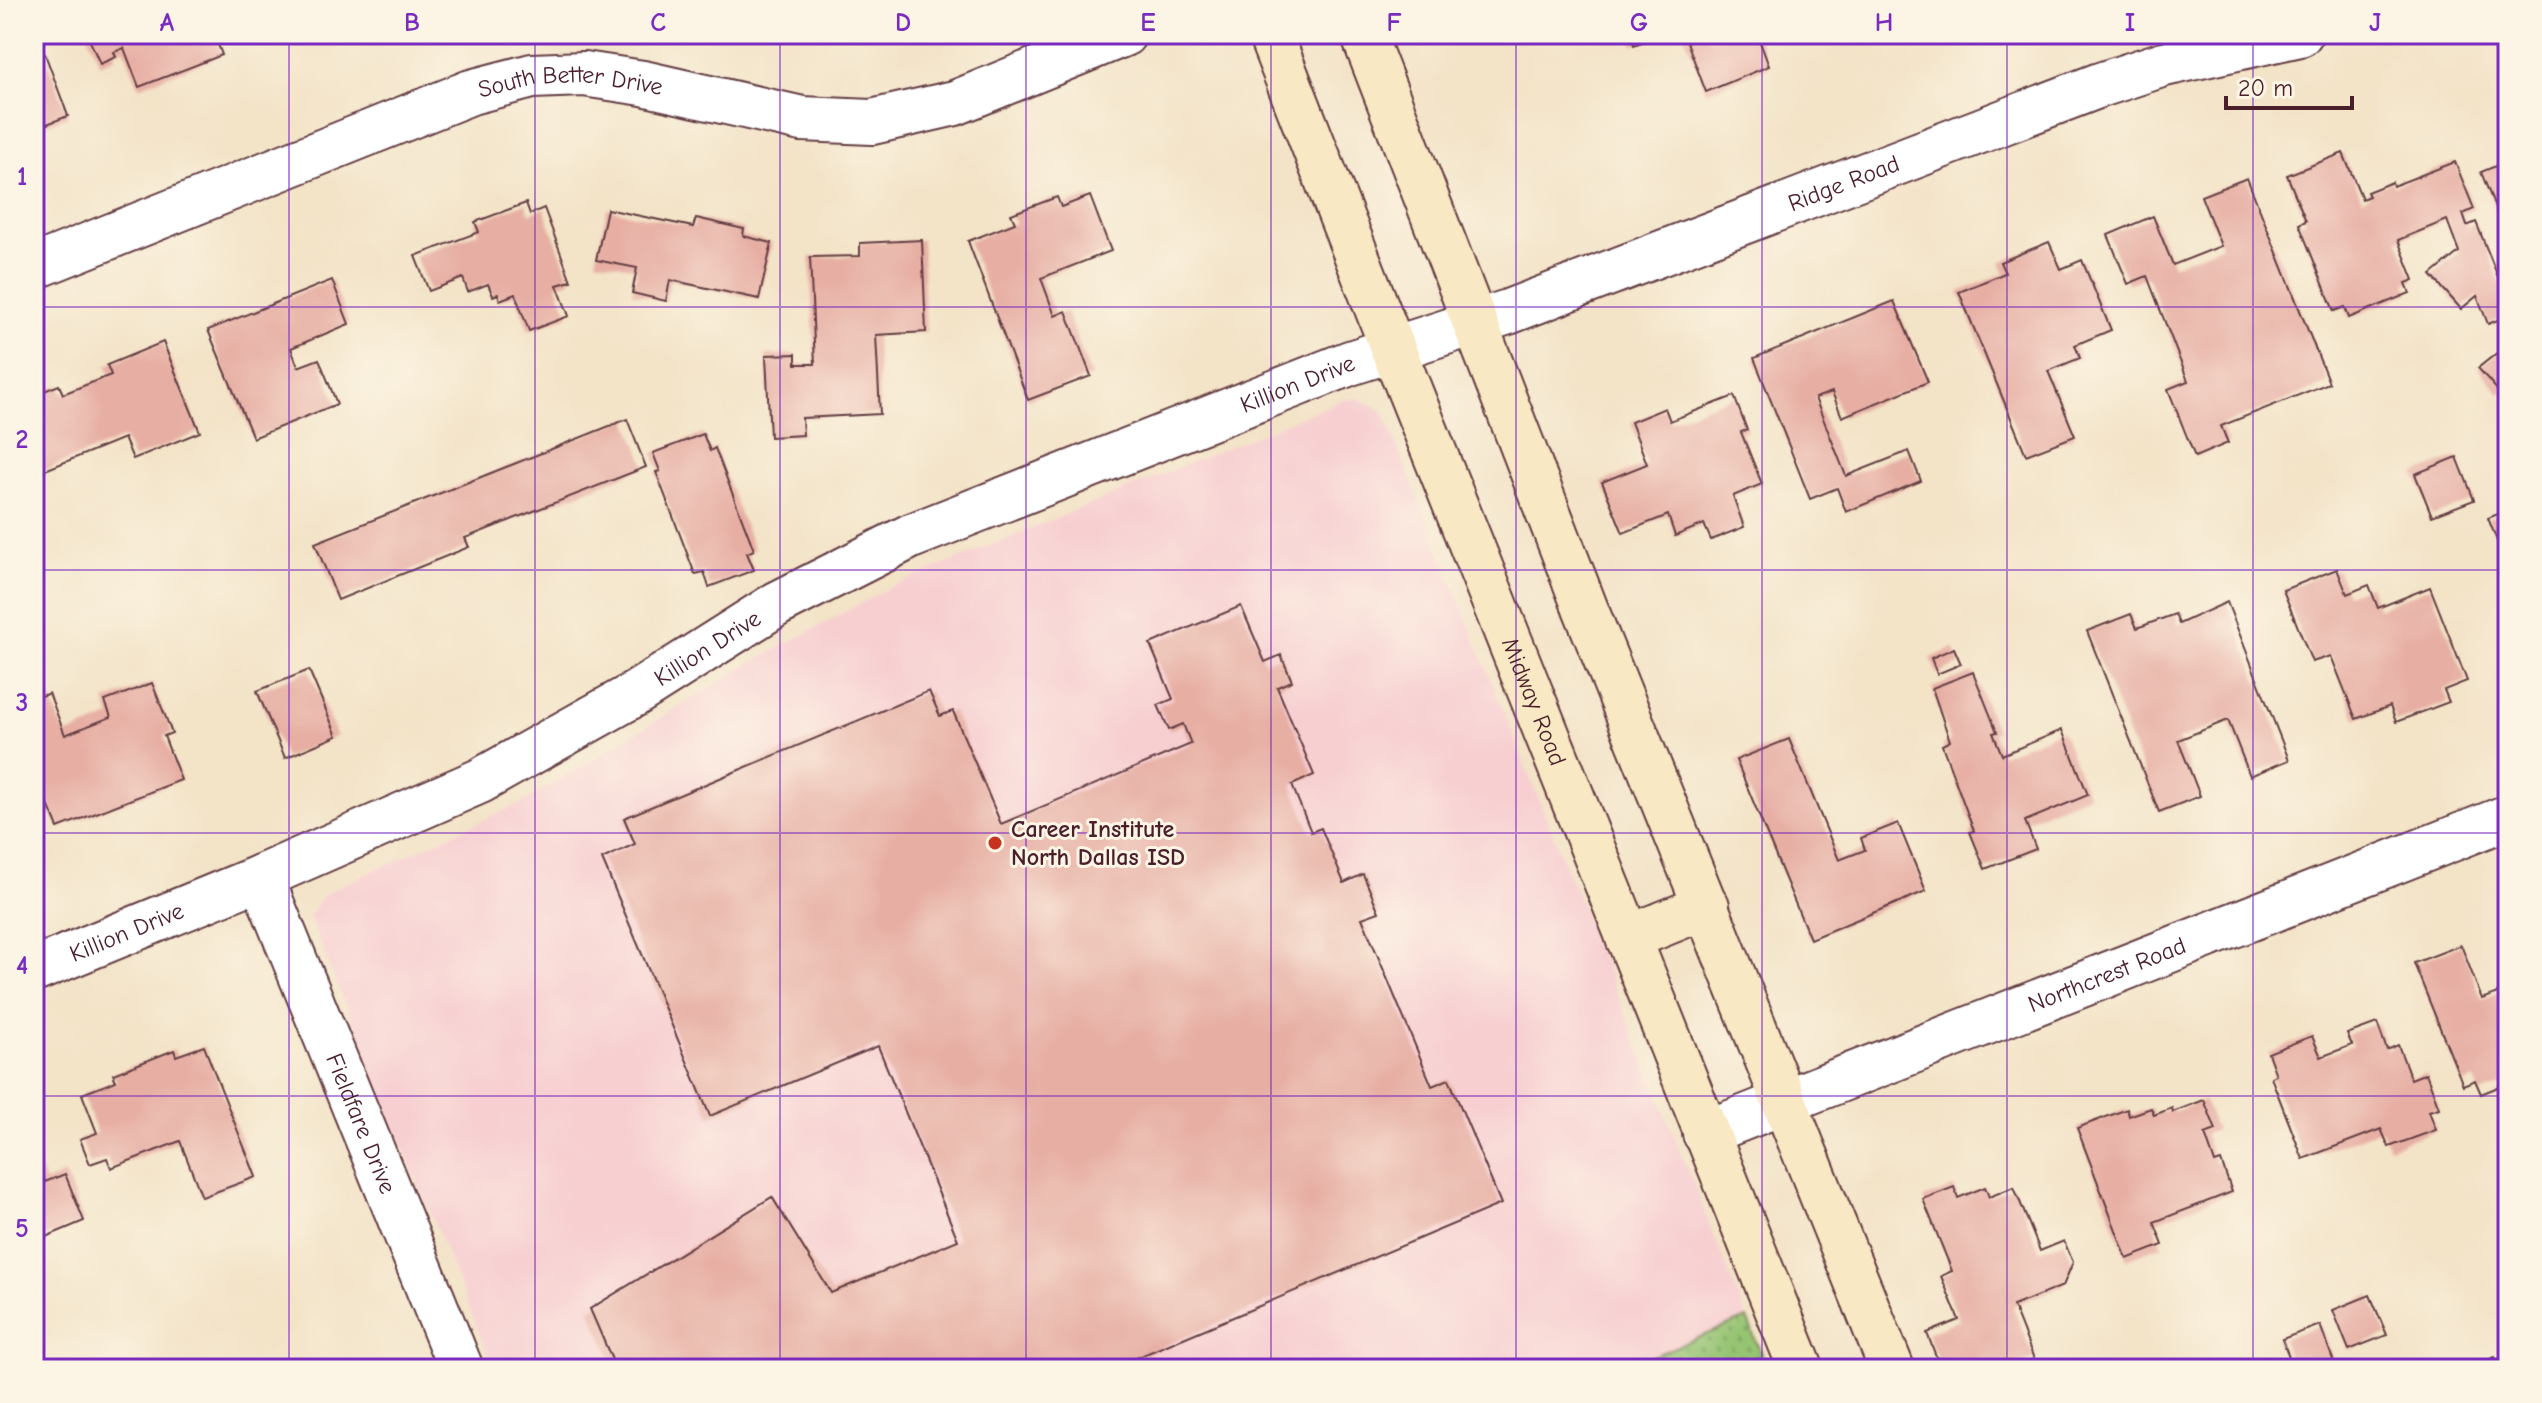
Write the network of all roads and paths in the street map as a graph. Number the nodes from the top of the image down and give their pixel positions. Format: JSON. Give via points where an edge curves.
{"nodes":[{"id":1,"x":1124,"y":34,"type":"edge"},
{"id":2,"x":1270,"y":34,"type":"edge"},
{"id":3,"x":1363,"y":34,"type":"edge"},
{"id":4,"x":2300,"y":34,"type":"edge"},
{"id":5,"x":34,"y":267,"type":"edge"},
{"id":6,"x":1474,"y":322,"type":"junction"},
{"id":7,"x":1393,"y":349,"type":"junction"},
{"id":8,"x":2508,"y":817,"type":"edge"},
{"id":9,"x":261,"y":877,"type":"junction"},
{"id":10,"x":1707,"y":906,"type":"junction"},
{"id":11,"x":1628,"y":938,"type":"junction"},
{"id":12,"x":34,"y":970,"type":"edge"},
{"id":13,"x":1785,"y":1101,"type":"junction"},
{"id":14,"x":1705,"y":1133,"type":"junction"},
{"id":15,"x":461,"y":1369,"type":"edge"},
{"id":16,"x":1801,"y":1369,"type":"edge"},
{"id":17,"x":1892,"y":1369,"type":"edge"}],
"edges":[{"from":1,"to":5,"type":"street","name":"South Better Drive","via":[[955,103],[872,122],[802,119],[584,74],[532,76],[471,92]]},
{"from":2,"to":7,"type":"main road","name":"Midway Road"},
{"from":3,"to":6,"type":"main road"},
{"from":4,"to":6,"type":"street","name":"Ridge Road","via":[[2179,60],[2100,85]]},
{"from":6,"to":7,"type":"street","name":"Ridge Road"},
{"from":6,"to":10,"type":"main road"},
{"from":7,"to":9,"type":"street","name":"Killion Drive","via":[[911,536],[777,604],[635,694],[480,781]]},
{"from":7,"to":11,"type":"main road","name":"Midway Road"},
{"from":8,"to":13,"type":"street","name":"Northcrest Road"},
{"from":9,"to":12,"type":"street","name":"Killion Drive"},
{"from":9,"to":15,"type":"street","name":"Fieldfare Drive"},
{"from":10,"to":11,"type":"main road"},
{"from":10,"to":13,"type":"main road"},
{"from":11,"to":14,"type":"main road","name":"Midway Road"},
{"from":13,"to":14,"type":"street","name":"Northcrest Road"},
{"from":13,"to":17,"type":"main road"},
{"from":14,"to":16,"type":"main road","name":"Midway Road"}]}
